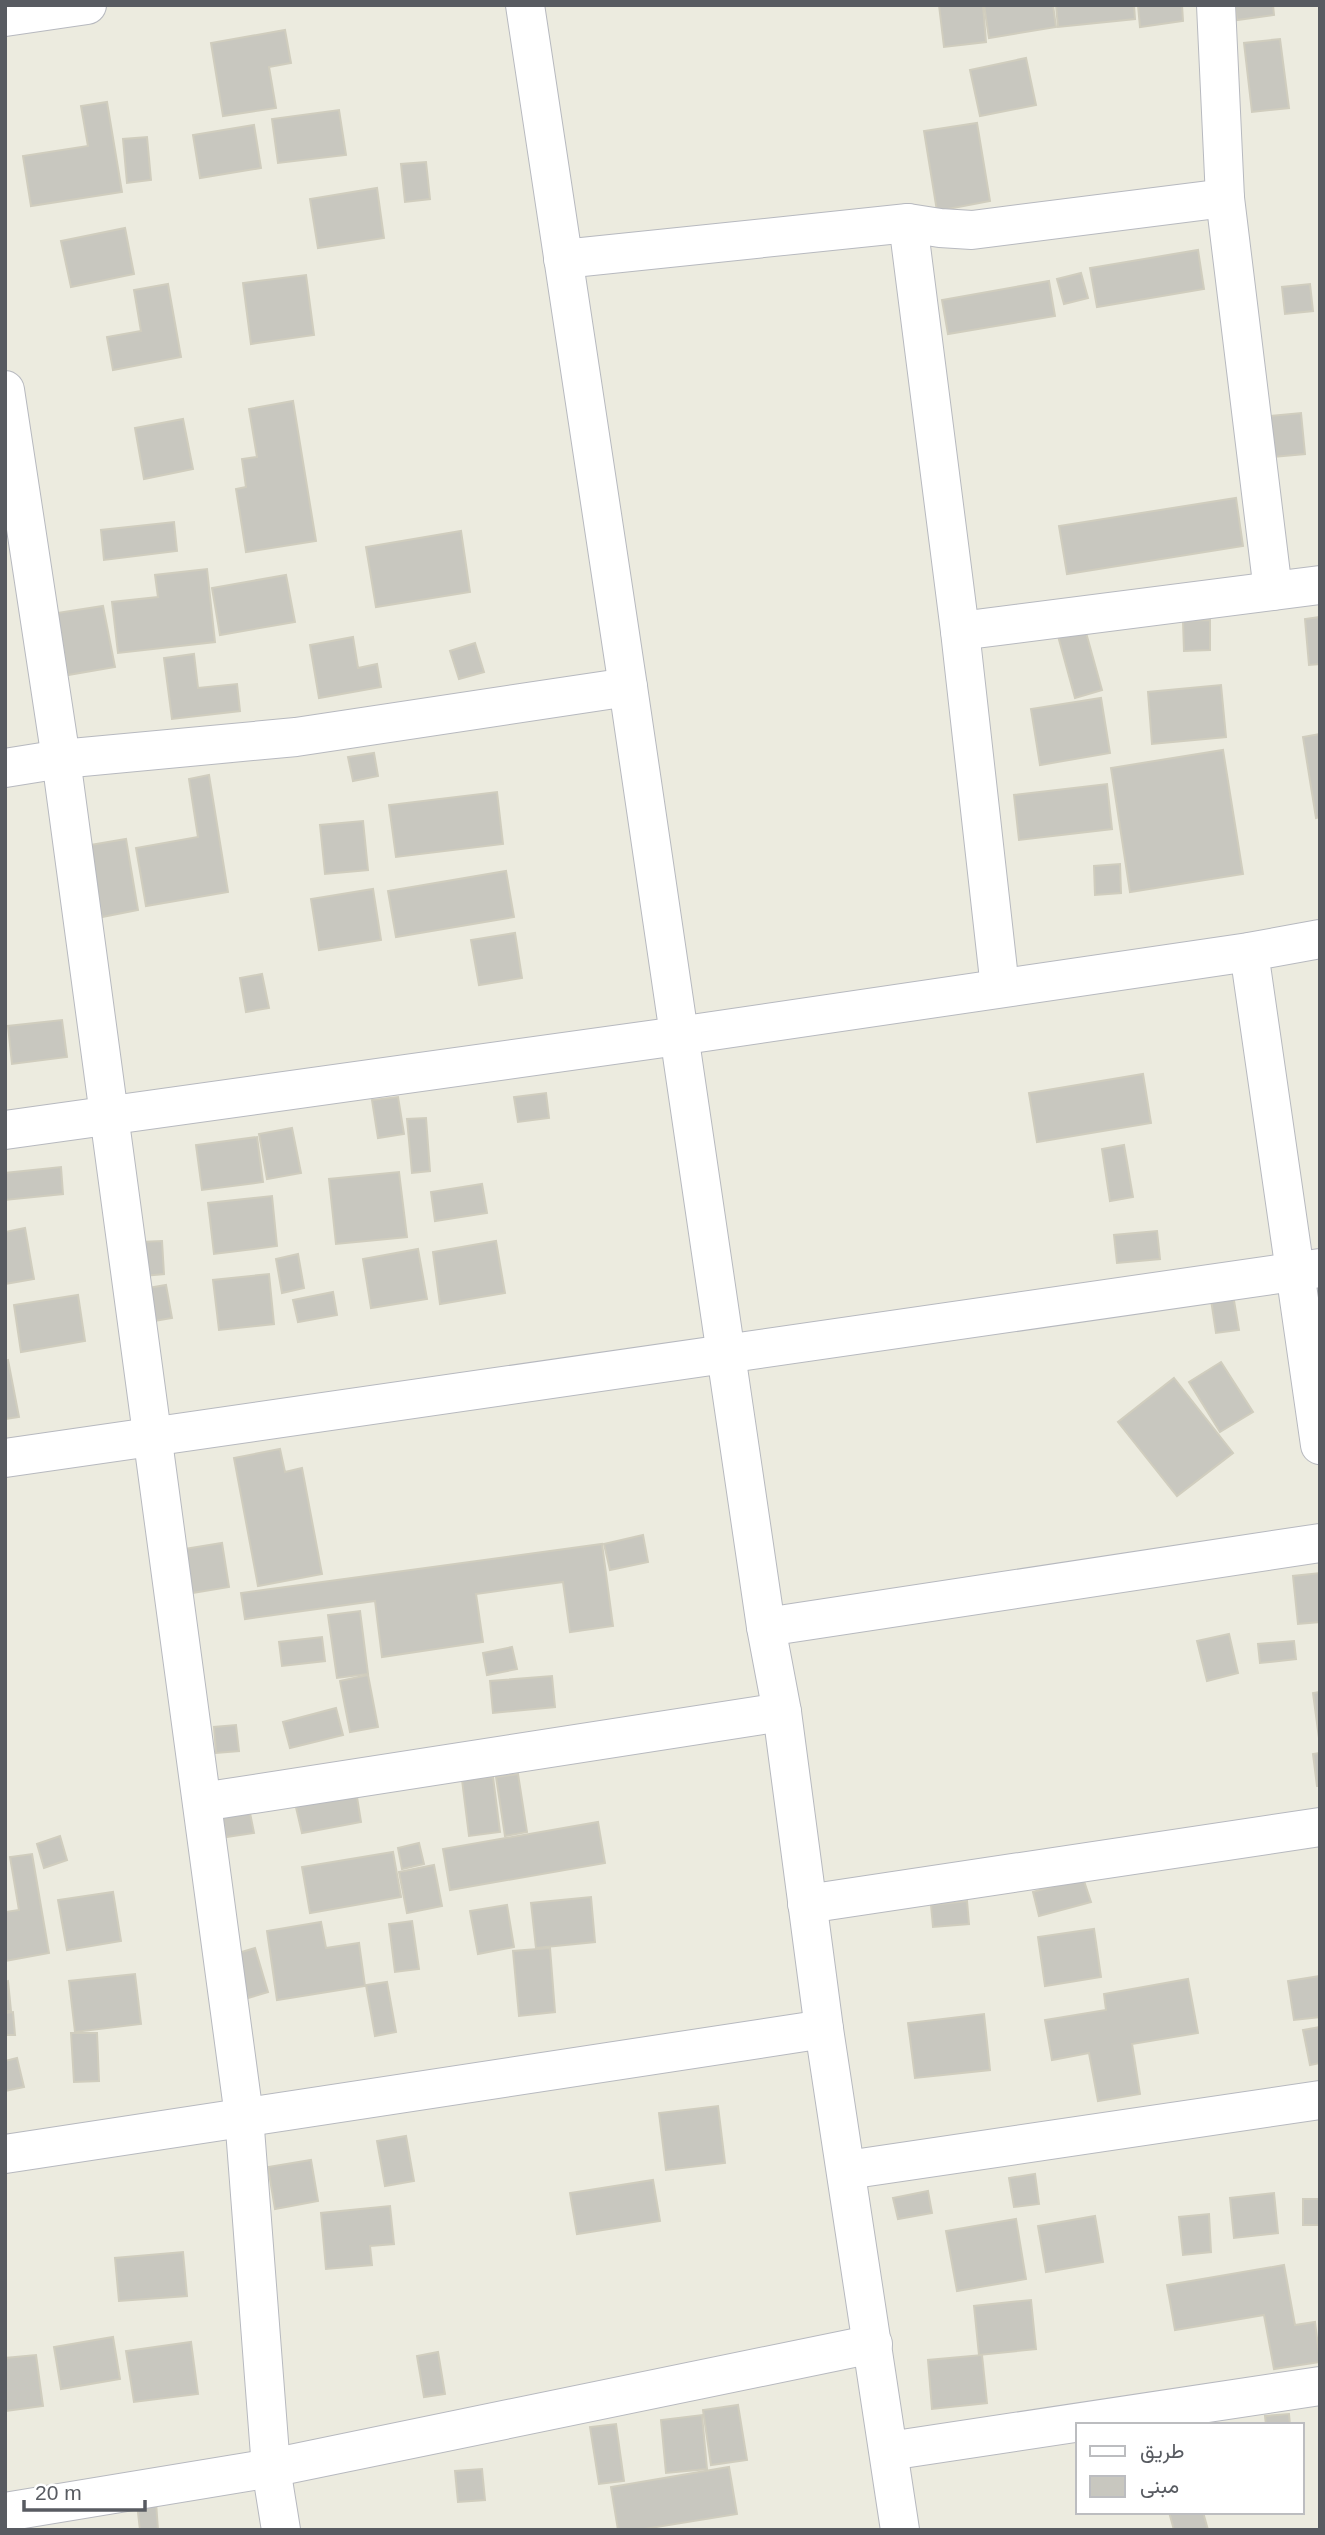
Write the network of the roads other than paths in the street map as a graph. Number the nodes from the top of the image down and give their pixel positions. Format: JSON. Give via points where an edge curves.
{"nodes":[{"id":1,"x":87,"y":5,"type":"edge"},
{"id":2,"x":525,"y":5,"type":"edge"},
{"id":3,"x":1216,"y":5,"type":"edge"},
{"id":4,"x":5,"y":17,"type":"edge"},
{"id":5,"x":1225,"y":198,"type":"junction"},
{"id":6,"x":908,"y":223,"type":"junction"},
{"id":7,"x":563,"y":258,"type":"junction"},
{"id":8,"x":5,"y":390,"type":"edge"},
{"id":9,"x":1320,"y":585,"type":"edge"},
{"id":10,"x":1273,"y":591,"type":"junction"},
{"id":11,"x":960,"y":631,"type":"junction"},
{"id":12,"x":628,"y":687,"type":"junction"},
{"id":13,"x":61,"y":759,"type":"junction"},
{"id":14,"x":5,"y":768,"type":"edge"},
{"id":15,"x":1320,"y":939,"type":"edge"},
{"id":16,"x":1249,"y":952,"type":"junction"},
{"id":17,"x":1000,"y":988,"type":"junction"},
{"id":18,"x":678,"y":1036,"type":"junction"},
{"id":19,"x":110,"y":1116,"type":"junction"},
{"id":20,"x":5,"y":1130,"type":"edge"},
{"id":21,"x":1307,"y":1270,"type":"edge"},
{"id":22,"x":725,"y":1353,"type":"junction"},
{"id":23,"x":152,"y":1437,"type":"junction"},
{"id":24,"x":1320,"y":1445,"type":"edge"},
{"id":25,"x":5,"y":1458,"type":"edge"},
{"id":26,"x":1320,"y":1542,"type":"edge"},
{"id":27,"x":766,"y":1627,"type":"junction"},
{"id":28,"x":782,"y":1713,"type":"junction"},
{"id":29,"x":202,"y":1802,"type":"junction"},
{"id":30,"x":1320,"y":1827,"type":"edge"},
{"id":31,"x":807,"y":1904,"type":"junction"},
{"id":32,"x":824,"y":2029,"type":"junction"},
{"id":33,"x":1320,"y":2100,"type":"edge"},
{"id":34,"x":244,"y":2116,"type":"junction"},
{"id":35,"x":5,"y":2154,"type":"edge"},
{"id":36,"x":847,"y":2170,"type":"junction"},
{"id":37,"x":873,"y":2344,"type":"junction"},
{"id":38,"x":1320,"y":2386,"type":"edge"},
{"id":39,"x":889,"y":2451,"type":"junction"},
{"id":40,"x":271,"y":2468,"type":"junction"},
{"id":41,"x":5,"y":2512,"type":"edge"},
{"id":42,"x":281,"y":2530,"type":"edge"},
{"id":43,"x":901,"y":2530,"type":"edge"}],
"edges":[{"from":1,"to":4,"type":"street"},
{"from":2,"to":7,"type":"street"},
{"from":3,"to":5,"type":"street"},
{"from":5,"to":6,"type":"street","via":[[972,230]]},
{"from":5,"to":10,"type":"street"},
{"from":6,"to":7,"type":"street"},
{"from":6,"to":11,"type":"street"},
{"from":7,"to":12,"type":"street"},
{"from":8,"to":13,"type":"street"},
{"from":9,"to":10,"type":"street"},
{"from":10,"to":11,"type":"street"},
{"from":11,"to":17,"type":"street"},
{"from":12,"to":13,"type":"street","via":[[296,737]]},
{"from":12,"to":18,"type":"street"},
{"from":13,"to":14,"type":"street"},
{"from":13,"to":19,"type":"street"},
{"from":15,"to":16,"type":"street"},
{"from":16,"to":17,"type":"street"},
{"from":16,"to":21,"type":"street"},
{"from":17,"to":18,"type":"street"},
{"from":18,"to":19,"type":"street"},
{"from":18,"to":22,"type":"street"},
{"from":19,"to":20,"type":"street"},
{"from":19,"to":23,"type":"street"},
{"from":21,"to":22,"type":"street"},
{"from":21,"to":24,"type":"street"},
{"from":22,"to":23,"type":"street"},
{"from":22,"to":27,"type":"street"},
{"from":23,"to":25,"type":"street"},
{"from":23,"to":29,"type":"street"},
{"from":26,"to":27,"type":"street"},
{"from":27,"to":28,"type":"street"},
{"from":28,"to":29,"type":"street"},
{"from":28,"to":31,"type":"street"},
{"from":29,"to":34,"type":"street"},
{"from":30,"to":31,"type":"street"},
{"from":31,"to":32,"type":"street"},
{"from":32,"to":34,"type":"street"},
{"from":32,"to":36,"type":"street"},
{"from":33,"to":36,"type":"street"},
{"from":34,"to":35,"type":"street"},
{"from":34,"to":40,"type":"street"},
{"from":36,"to":37,"type":"street"},
{"from":37,"to":39,"type":"street"},
{"from":37,"to":40,"type":"street"},
{"from":38,"to":39,"type":"street"},
{"from":39,"to":43,"type":"street"},
{"from":40,"to":41,"type":"street"},
{"from":40,"to":42,"type":"street"}]}
